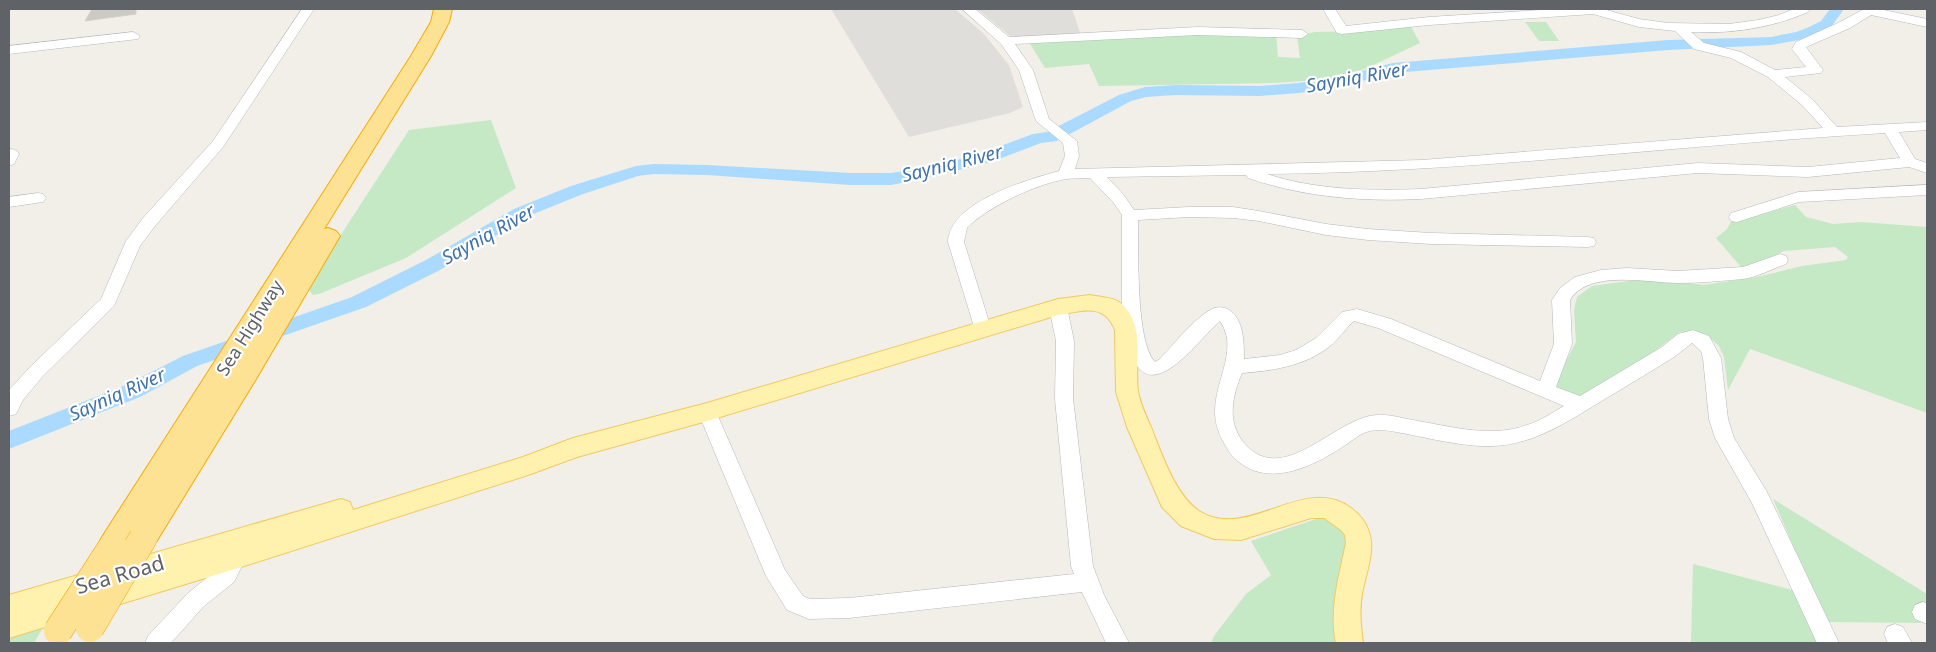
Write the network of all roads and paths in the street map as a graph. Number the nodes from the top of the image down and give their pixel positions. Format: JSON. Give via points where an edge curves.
{"nodes":[{"id":1,"x":308,"y":9,"type":"edge"},
{"id":2,"x":443,"y":9,"type":"edge"},
{"id":3,"x":460,"y":9,"type":"edge"},
{"id":4,"x":968,"y":9,"type":"edge"},
{"id":5,"x":1329,"y":9,"type":"edge"},
{"id":6,"x":1593,"y":9,"type":"edge"},
{"id":7,"x":1804,"y":9,"type":"edge"},
{"id":8,"x":1872,"y":10,"type":"edge"},
{"id":9,"x":1927,"y":23,"type":"edge"},
{"id":10,"x":1682,"y":31,"type":"junction"},
{"id":11,"x":1302,"y":34,"type":"dead end"},
{"id":12,"x":133,"y":36,"type":"dead end"},
{"id":13,"x":1006,"y":41,"type":"junction"},
{"id":14,"x":9,"y":50,"type":"edge"},
{"id":15,"x":1773,"y":74,"type":"junction"},
{"id":16,"x":1927,"y":126,"type":"edge"},
{"id":17,"x":1889,"y":128,"type":"junction"},
{"id":18,"x":1833,"y":131,"type":"junction"},
{"id":19,"x":9,"y":155,"type":"edge"},
{"id":20,"x":9,"y":161,"type":"edge"},
{"id":21,"x":1910,"y":162,"type":"junction"},
{"id":22,"x":1927,"y":168,"type":"edge"},
{"id":23,"x":1241,"y":170,"type":"junction"},
{"id":24,"x":1093,"y":172,"type":"junction"},
{"id":25,"x":1066,"y":174,"type":"junction"},
{"id":26,"x":1927,"y":190,"type":"edge"},
{"id":27,"x":38,"y":198,"type":"dead end"},
{"id":28,"x":9,"y":202,"type":"edge"},
{"id":29,"x":1130,"y":216,"type":"junction"},
{"id":30,"x":1737,"y":217,"type":"dead end"},
{"id":31,"x":1588,"y":242,"type":"dead end"},
{"id":32,"x":1780,"y":260,"type":"dead end"},
{"id":33,"x":1058,"y":307,"type":"junction"},
{"id":34,"x":1121,"y":311,"type":"junction"},
{"id":35,"x":982,"y":328,"type":"junction"},
{"id":36,"x":1235,"y":367,"type":"junction"},
{"id":37,"x":1545,"y":391,"type":"junction"},
{"id":38,"x":1580,"y":404,"type":"junction"},
{"id":39,"x":9,"y":409,"type":"edge"},
{"id":40,"x":707,"y":412,"type":"junction"},
{"id":41,"x":200,"y":571,"type":"junction"},
{"id":42,"x":1088,"y":582,"type":"junction"},
{"id":43,"x":9,"y":607,"type":"edge"},
{"id":44,"x":9,"y":626,"type":"edge"},
{"id":45,"x":70,"y":637,"type":"edge"},
{"id":46,"x":156,"y":643,"type":"edge"},
{"id":47,"x":1118,"y":643,"type":"edge"},
{"id":48,"x":1350,"y":643,"type":"edge"},
{"id":49,"x":1828,"y":643,"type":"edge"}],
"edges":[{"from":1,"to":39,"type":"street","via":[[218,144],[132,245],[108,302],[37,371],[16,395]]},
{"from":2,"to":45,"type":"highway","name":"Sea Highway","bridge":true,"via":[[440,22],[421,56],[113,546]]},
{"from":3,"to":45,"type":"highway","name":"Sea Highway","bridge":true,"via":[[437,58],[247,372],[142,538]]},
{"from":4,"to":13,"type":"street"},
{"from":5,"to":6,"type":"street","via":[[1342,30]]},
{"from":6,"to":10,"type":"street","via":[[1622,19]]},
{"from":7,"to":10,"type":"street","via":[[1780,20],[1759,24]]},
{"from":8,"to":9,"type":"street"},
{"from":8,"to":15,"type":"street","via":[[1800,45],[1799,49],[1816,70]]},
{"from":10,"to":15,"type":"street","via":[[1699,46],[1736,55]]},
{"from":11,"to":13,"type":"street","via":[[1198,31]]},
{"from":12,"to":14,"type":"street"},
{"from":13,"to":25,"type":"street","via":[[1026,70],[1044,121],[1067,137],[1072,148]]},
{"from":15,"to":18,"type":"street","via":[[1807,102]]},
{"from":16,"to":17,"type":"street"},
{"from":17,"to":18,"type":"street"},
{"from":17,"to":21,"type":"street"},
{"from":18,"to":23,"type":"street","via":[[1488,161],[1342,169]]},
{"from":19,"to":20,"type":"street","via":[[12,154]]},
{"from":21,"to":22,"type":"street"},
{"from":21,"to":23,"type":"street","via":[[1808,172],[1698,168],[1375,196],[1312,190],[1274,182]]},
{"from":23,"to":24,"type":"street"},
{"from":24,"to":25,"type":"street"},
{"from":24,"to":29,"type":"street"},
{"from":25,"to":35,"type":"street","via":[[1003,197],[974,213],[959,228],[956,242]]},
{"from":26,"to":30,"type":"street","via":[[1798,197]]},
{"from":27,"to":28,"type":"street"},
{"from":29,"to":31,"type":"street","via":[[1193,210],[1231,212],[1336,231],[1448,239]]},
{"from":29,"to":34,"type":"street"},
{"from":32,"to":37,"type":"street","via":[[1745,273],[1723,276],[1627,274],[1581,281],[1561,300],[1563,344]]},
{"from":33,"to":34,"type":"main road","via":[[1090,302]]},
{"from":33,"to":35,"type":"main road"},
{"from":33,"to":42,"type":"street","via":[[1064,341],[1064,399],[1072,477],[1082,566]]},
{"from":34,"to":36,"type":"street","via":[[1142,360],[1147,366],[1157,368],[1166,364],[1207,322],[1220,313],[1225,314],[1235,337]]},
{"from":34,"to":48,"type":"main road","via":[[1126,330],[1128,392],[1162,482],[1171,500],[1184,514],[1214,528],[1241,529],[1303,510],[1325,508],[1344,517],[1354,527],[1359,543],[1348,597]]},
{"from":35,"to":40,"type":"main road"},
{"from":36,"to":37,"type":"street","via":[[1263,365],[1308,352],[1335,332],[1346,317],[1354,315]]},
{"from":36,"to":38,"type":"street","via":[[1223,402],[1223,423],[1244,457],[1267,466],[1303,459],[1370,423],[1507,439],[1532,433]]},
{"from":37,"to":38,"type":"street"},
{"from":38,"to":49,"type":"street","via":[[1668,352],[1684,338],[1693,336],[1704,342],[1713,362],[1720,428],[1759,497]]},
{"from":40,"to":41,"type":"main road","via":[[573,448],[528,465],[233,550]]},
{"from":40,"to":42,"type":"street","via":[[776,576],[795,603],[809,609],[849,608]]},
{"from":41,"to":43,"type":"main road","name":"Sea Road"},
{"from":41,"to":44,"type":"main road"},
{"from":41,"to":46,"type":"street"},
{"from":42,"to":47,"type":"street"}]}
